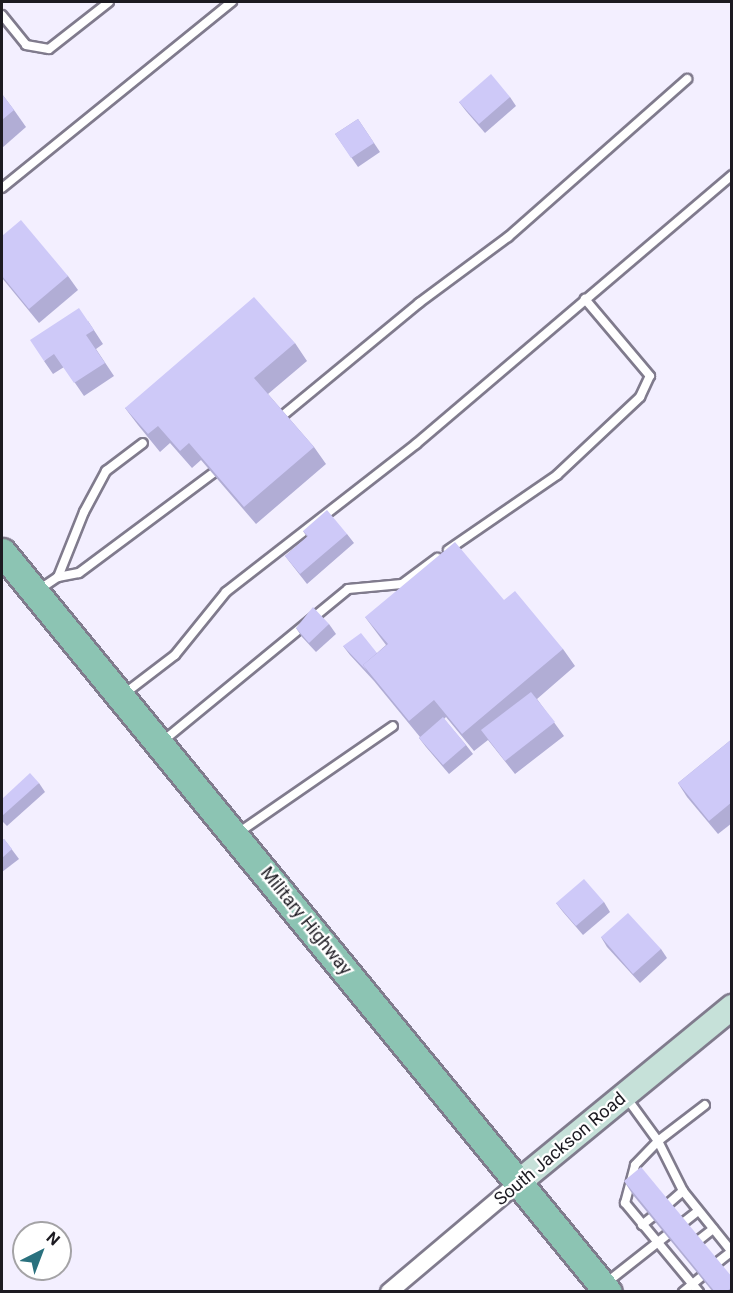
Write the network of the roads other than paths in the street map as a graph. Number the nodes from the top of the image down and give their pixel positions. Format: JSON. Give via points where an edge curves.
{"nodes":[{"id":1,"x":109,"y":2,"type":"edge"},
{"id":2,"x":232,"y":2,"type":"edge"},
{"id":3,"x":2,"y":15,"type":"edge"},
{"id":4,"x":687,"y":79,"type":"dead end"},
{"id":5,"x":732,"y":175,"type":"edge"},
{"id":6,"x":2,"y":188,"type":"edge"},
{"id":7,"x":585,"y":299,"type":"junction"},
{"id":8,"x":282,"y":416,"type":"edge"},
{"id":9,"x":143,"y":442,"type":"edge"},
{"id":10,"x":213,"y":473,"type":"edge"},
{"id":11,"x":2,"y":552,"type":"edge"},
{"id":12,"x":58,"y":577,"type":"junction"},
{"id":13,"x":34,"y":593,"type":"junction"},
{"id":14,"x":122,"y":696,"type":"junction"},
{"id":15,"x":393,"y":726,"type":"dead end"},
{"id":16,"x":160,"y":743,"type":"junction"},
{"id":17,"x":235,"y":835,"type":"junction"},
{"id":18,"x":732,"y":1007,"type":"edge"},
{"id":19,"x":625,"y":1095,"type":"junction"},
{"id":20,"x":705,"y":1104,"type":"dead end"},
{"id":21,"x":657,"y":1142,"type":"junction"},
{"id":22,"x":519,"y":1182,"type":"junction"},
{"id":23,"x":683,"y":1191,"type":"junction"},
{"id":24,"x":668,"y":1204,"type":"edge"},
{"id":25,"x":698,"y":1211,"type":"junction"},
{"id":26,"x":652,"y":1217,"type":"edge"},
{"id":27,"x":684,"y":1222,"type":"edge"},
{"id":28,"x":642,"y":1225,"type":"junction"},
{"id":29,"x":713,"y":1229,"type":"junction"},
{"id":30,"x":667,"y":1235,"type":"edge"},
{"id":31,"x":699,"y":1240,"type":"edge"},
{"id":32,"x":657,"y":1244,"type":"junction"},
{"id":33,"x":731,"y":1252,"type":"edge"},
{"id":34,"x":682,"y":1254,"type":"edge"},
{"id":35,"x":674,"y":1262,"type":"junction"},
{"id":36,"x":718,"y":1262,"type":"edge"},
{"id":37,"x":700,"y":1277,"type":"edge"},
{"id":38,"x":692,"y":1283,"type":"junction"},
{"id":39,"x":606,"y":1288,"type":"edge"},
{"id":40,"x":389,"y":1292,"type":"edge"},
{"id":41,"x":683,"y":1292,"type":"edge"},
{"id":42,"x":699,"y":1292,"type":"edge"}],
"edges":[{"from":1,"to":3,"type":"lane","via":[[49,49],[26,45]]},
{"from":2,"to":6,"type":"lane"},
{"from":4,"to":8,"type":"lane","via":[[508,237],[419,303]]},
{"from":5,"to":7,"type":"lane"},
{"from":7,"to":14,"type":"lane","via":[[416,444],[226,592],[175,655]]},
{"from":7,"to":16,"type":"lane","via":[[650,376],[640,397],[557,475],[497,513],[402,584],[348,589]]},
{"from":9,"to":12,"type":"lane","via":[[106,471],[84,512]]},
{"from":10,"to":12,"type":"lane","via":[[79,573]]},
{"from":11,"to":13,"type":"main road","name":"Military Highway"},
{"from":12,"to":13,"type":"lane"},
{"from":13,"to":14,"type":"main road","name":"Military Highway"},
{"from":14,"to":16,"type":"main road","name":"Military Highway"},
{"from":15,"to":17,"type":"lane"},
{"from":16,"to":17,"type":"main road","name":"Military Highway"},
{"from":17,"to":22,"type":"main road","name":"Military Highway"},
{"from":18,"to":19,"type":"main road","name":"South Jackson Road"},
{"from":19,"to":21,"type":"lane"},
{"from":19,"to":22,"type":"main road","name":"South Jackson Road"},
{"from":20,"to":21,"type":"lane"},
{"from":21,"to":23,"type":"lane"},
{"from":21,"to":28,"type":"lane","via":[[635,1166],[625,1203]]},
{"from":22,"to":39,"type":"main road","name":"Military Highway"},
{"from":22,"to":40,"type":"street","name":"South Jackson Road"},
{"from":23,"to":24,"type":"lane"},
{"from":23,"to":25,"type":"lane"},
{"from":25,"to":27,"type":"lane"},
{"from":25,"to":29,"type":"lane"},
{"from":26,"to":28,"type":"lane"},
{"from":28,"to":32,"type":"lane"},
{"from":29,"to":31,"type":"lane"},
{"from":29,"to":33,"type":"lane"},
{"from":30,"to":32,"type":"lane"},
{"from":32,"to":35,"type":"lane"},
{"from":32,"to":39,"type":"lane"},
{"from":33,"to":36,"type":"lane"},
{"from":34,"to":35,"type":"lane"},
{"from":35,"to":38,"type":"lane"},
{"from":37,"to":38,"type":"lane"},
{"from":38,"to":41,"type":"lane"},
{"from":38,"to":42,"type":"lane"}]}
